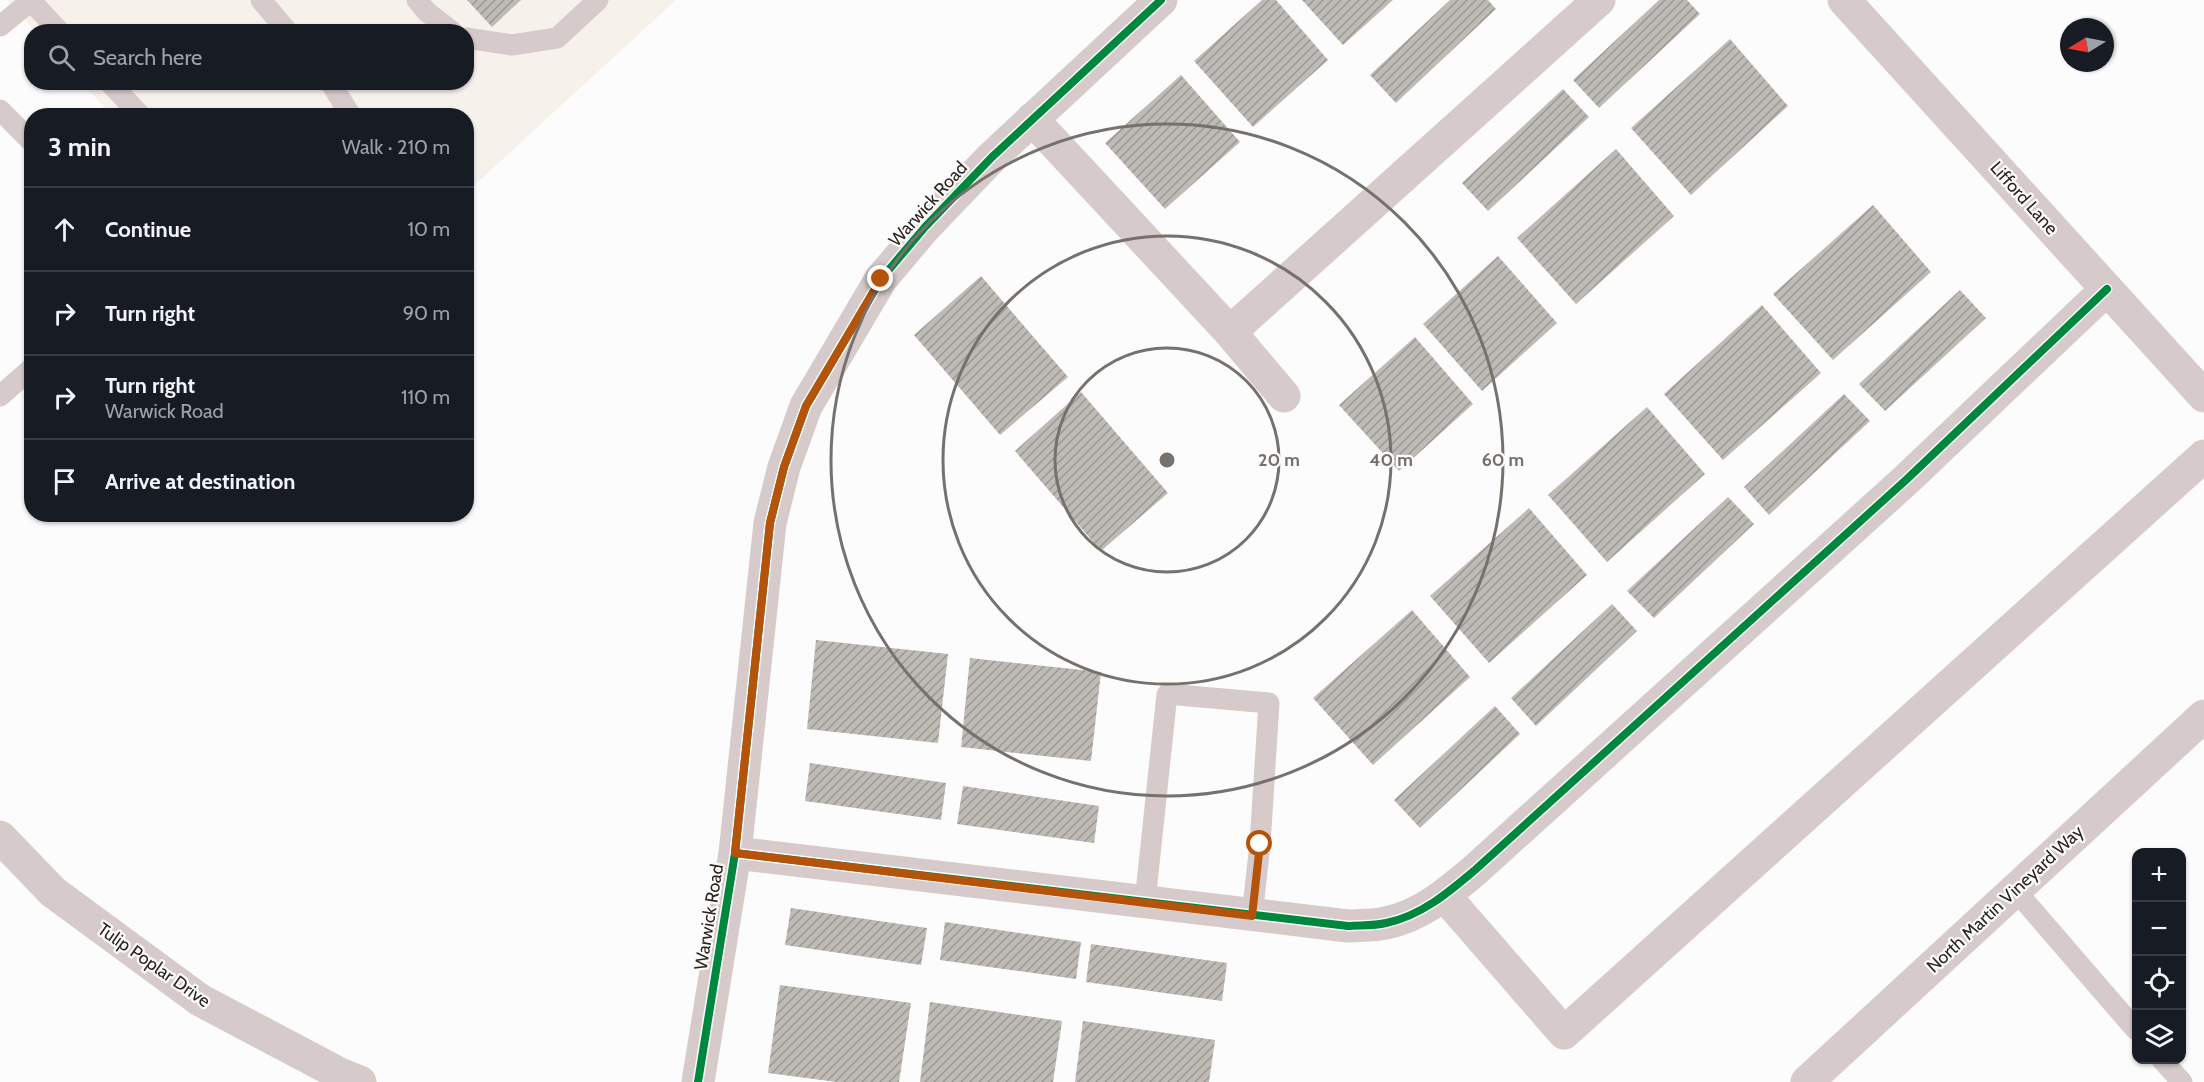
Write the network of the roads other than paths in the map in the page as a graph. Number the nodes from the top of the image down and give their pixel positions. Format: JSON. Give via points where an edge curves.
{"nodes":[{"id":1,"x":261,"y":0,"type":"edge"},
{"id":2,"x":417,"y":0,"type":"edge"},
{"id":3,"x":598,"y":0,"type":"edge"},
{"id":4,"x":1161,"y":0,"type":"edge"},
{"id":5,"x":1599,"y":0,"type":"edge"},
{"id":6,"x":1844,"y":0,"type":"edge"},
{"id":7,"x":32,"y":1,"type":"edge"},
{"id":8,"x":1,"y":22,"type":"edge"},
{"id":9,"x":53,"y":24,"type":"edge"},
{"id":10,"x":281,"y":24,"type":"edge"},
{"id":11,"x":443,"y":24,"type":"edge"},
{"id":12,"x":474,"y":39,"type":"edge"},
{"id":13,"x":117,"y":90,"type":"edge"},
{"id":14,"x":335,"y":90,"type":"edge"},
{"id":15,"x":133,"y":108,"type":"edge"},
{"id":16,"x":346,"y":108,"type":"edge"},
{"id":17,"x":0,"y":110,"type":"edge"},
{"id":18,"x":1032,"y":119,"type":"junction"},
{"id":19,"x":24,"y":134,"type":"edge"},
{"id":20,"x":2107,"y":289,"type":"junction"},
{"id":21,"x":1230,"y":332,"type":"junction"},
{"id":22,"x":24,"y":375,"type":"edge"},
{"id":23,"x":0,"y":396,"type":"edge"},
{"id":24,"x":1284,"y":396,"type":"dead end"},
{"id":25,"x":2204,"y":396,"type":"edge"},
{"id":26,"x":2204,"y":456,"type":"edge"},
{"id":27,"x":2204,"y":716,"type":"edge"},
{"id":28,"x":0,"y":837,"type":"edge"},
{"id":29,"x":735,"y":853,"type":"junction"},
{"id":30,"x":2015,"y":890,"type":"junction"},
{"id":31,"x":1444,"y":895,"type":"junction"},
{"id":32,"x":1145,"y":902,"type":"junction"},
{"id":33,"x":1252,"y":916,"type":"junction"},
{"id":34,"x":2132,"y":1025,"type":"edge"},
{"id":35,"x":2166,"y":1064,"type":"edge"},
{"id":36,"x":360,"y":1082,"type":"edge"},
{"id":37,"x":698,"y":1082,"type":"edge"},
{"id":38,"x":1807,"y":1082,"type":"edge"},
{"id":39,"x":2182,"y":1082,"type":"edge"}],
"edges":[{"from":1,"to":10,"type":"lane"},
{"from":2,"to":11,"type":"lane"},
{"from":3,"to":12,"type":"lane","via":[[557,38],[512,45]]},
{"from":4,"to":18,"type":"street","name":"Warwick Road"},
{"from":5,"to":21,"type":"street"},
{"from":6,"to":20,"type":"street","name":"Lifford Lane"},
{"from":7,"to":8,"type":"lane"},
{"from":7,"to":9,"type":"lane"},
{"from":13,"to":15,"type":"lane"},
{"from":14,"to":16,"type":"lane"},
{"from":17,"to":19,"type":"lane"},
{"from":18,"to":21,"type":"street"},
{"from":18,"to":29,"type":"street","name":"Warwick Road","via":[[947,204],[881,279],[806,406],[784,467],[770,523]]},
{"from":20,"to":25,"type":"street","name":"Lifford Lane"},
{"from":20,"to":31,"type":"street","via":[[1907,479]]},
{"from":21,"to":24,"type":"street"},
{"from":22,"to":23,"type":"lane"},
{"from":26,"to":31,"type":"street","via":[[1564,1033]]},
{"from":27,"to":30,"type":"street","name":"North Martin Vineyard Way"},
{"from":28,"to":36,"type":"street","name":"Tulip Poplar Drive","via":[[53,892],[200,1000]]},
{"from":29,"to":32,"type":"street"},
{"from":29,"to":37,"type":"street","name":"Warwick Road"},
{"from":30,"to":34,"type":"lane"},
{"from":30,"to":38,"type":"street","name":"North Martin Vineyard Way"},
{"from":31,"to":33,"type":"street","via":[[1418,912],[1386,923],[1348,926]]},
{"from":32,"to":33,"type":"street"},
{"from":32,"to":33,"type":"lane","via":[[1167,694],[1269,703]]},
{"from":35,"to":39,"type":"lane"}]}
